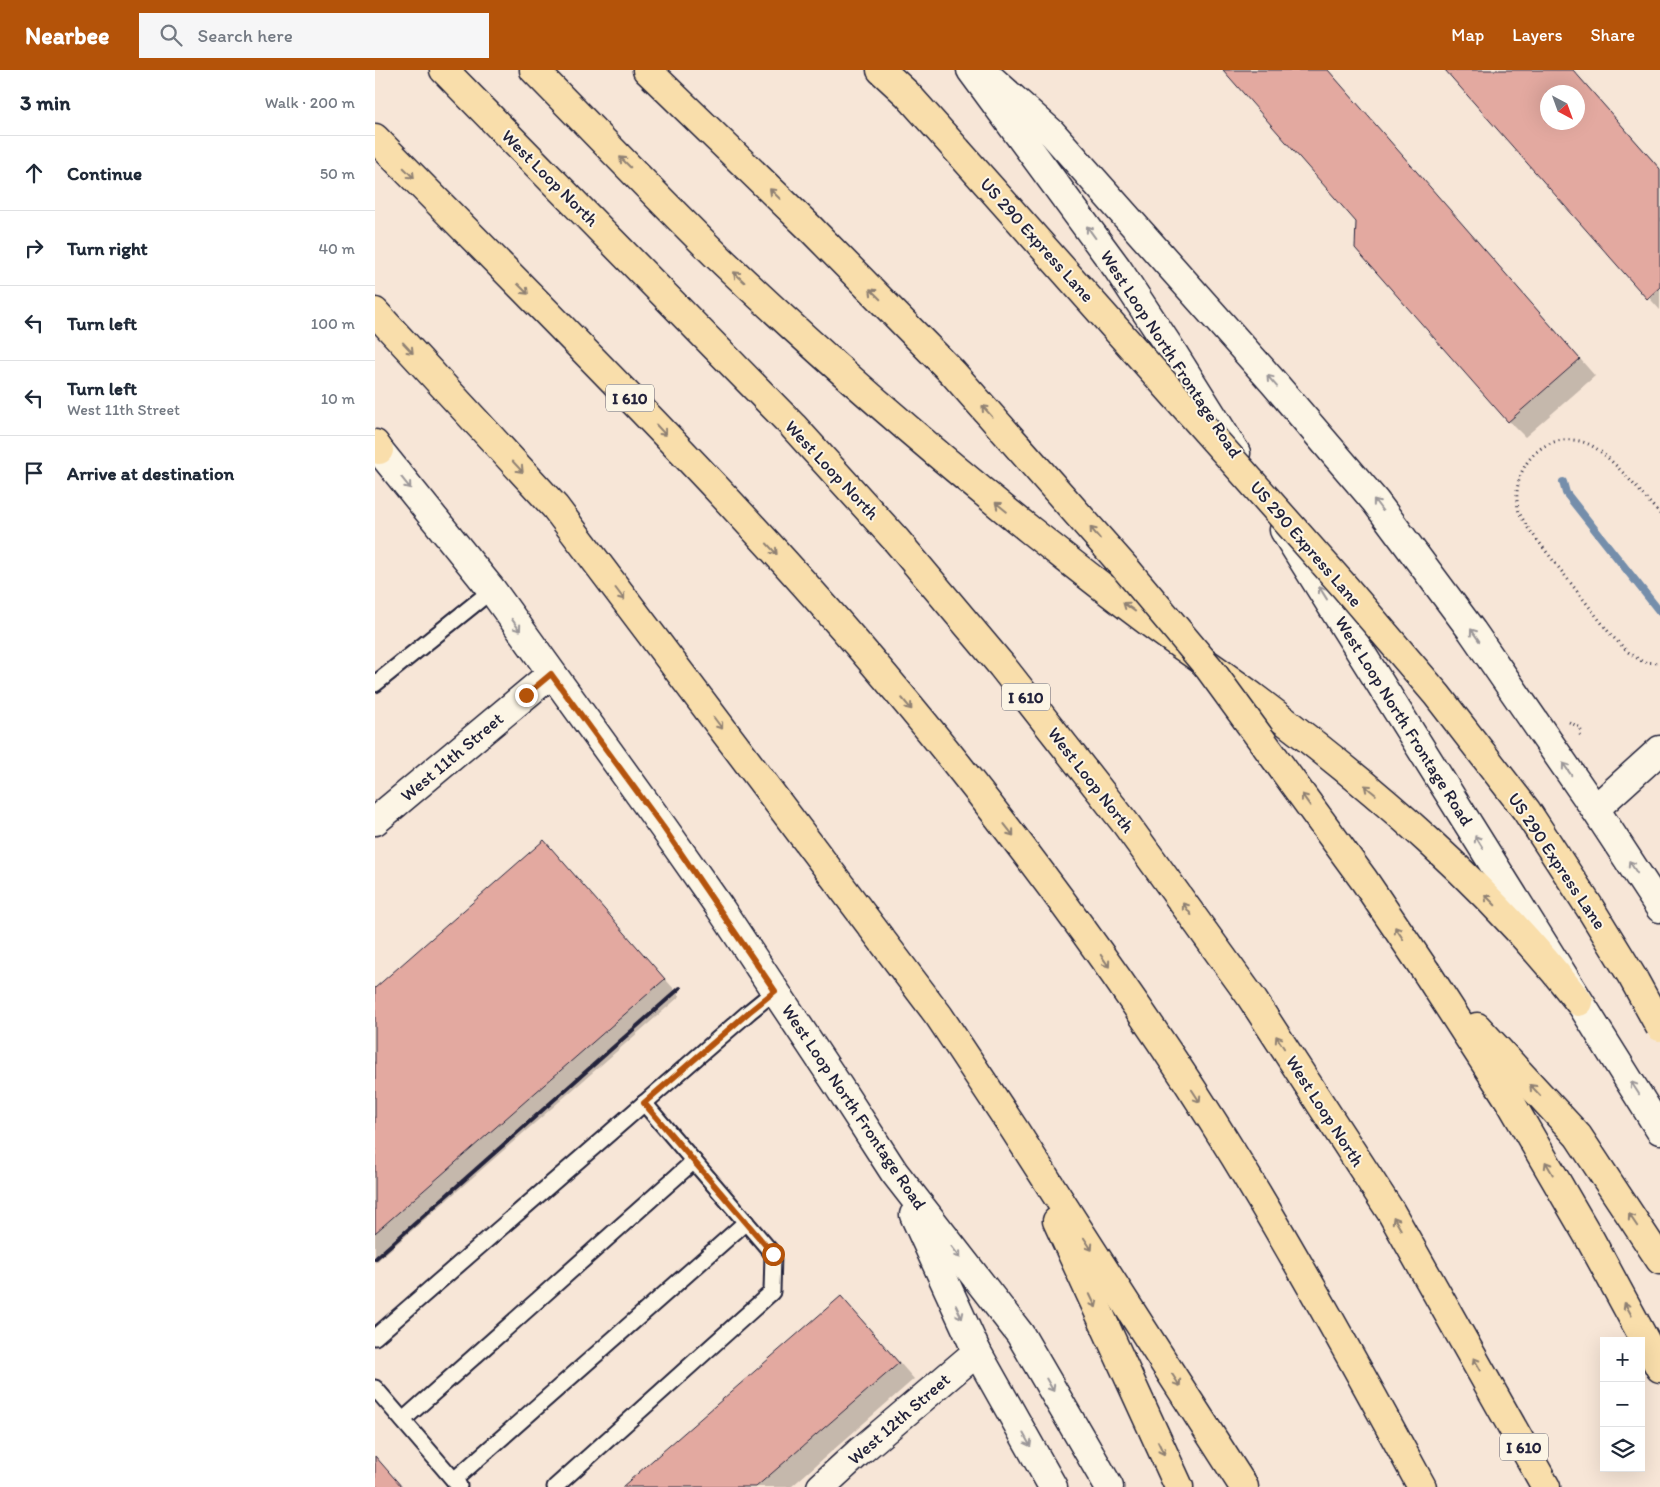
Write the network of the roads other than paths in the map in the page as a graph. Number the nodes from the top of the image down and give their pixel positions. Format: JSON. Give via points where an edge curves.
{"nodes":[{"id":1,"x":444,"y":70,"type":"edge"},
{"id":2,"x":534,"y":70,"type":"edge"},
{"id":3,"x":647,"y":70,"type":"edge"},
{"id":4,"x":881,"y":70,"type":"edge"},
{"id":5,"x":890,"y":70,"type":"edge"},
{"id":6,"x":971,"y":70,"type":"edge"},
{"id":7,"x":980,"y":70,"type":"edge"},
{"id":8,"x":907,"y":94,"type":"junction"},
{"id":9,"x":375,"y":138,"type":"edge"},
{"id":10,"x":375,"y":312,"type":"edge"},
{"id":11,"x":376,"y":446,"type":"edge"},
{"id":12,"x":492,"y":590,"type":"junction"},
{"id":13,"x":551,"y":674,"type":"junction"},
{"id":14,"x":375,"y":684,"type":"edge"},
{"id":15,"x":1660,"y":750,"type":"edge"},
{"id":16,"x":1595,"y":809,"type":"junction"},
{"id":17,"x":375,"y":821,"type":"edge"},
{"id":18,"x":1660,"y":908,"type":"edge"},
{"id":19,"x":1427,"y":973,"type":"junction"},
{"id":20,"x":775,"y":991,"type":"junction"},
{"id":21,"x":1579,"y":1002,"type":"junction"},
{"id":22,"x":1660,"y":1027,"type":"edge"},
{"id":23,"x":644,"y":1103,"type":"junction"},
{"id":24,"x":1014,"y":1129,"type":"junction"},
{"id":25,"x":1660,"y":1130,"type":"edge"},
{"id":26,"x":694,"y":1161,"type":"junction"},
{"id":27,"x":894,"y":1172,"type":"junction"},
{"id":28,"x":746,"y":1222,"type":"junction"},
{"id":29,"x":1660,"y":1260,"type":"edge"},
{"id":30,"x":375,"y":1337,"type":"edge"},
{"id":31,"x":977,"y":1352,"type":"junction"},
{"id":32,"x":1660,"y":1368,"type":"edge"},
{"id":33,"x":375,"y":1388,"type":"edge"},
{"id":34,"x":403,"y":1420,"type":"junction"},
{"id":35,"x":457,"y":1483,"type":"edge"},
{"id":36,"x":1421,"y":1484,"type":"edge"},
{"id":37,"x":555,"y":1487,"type":"edge"},
{"id":38,"x":821,"y":1487,"type":"edge"},
{"id":39,"x":1053,"y":1487,"type":"edge"},
{"id":40,"x":1109,"y":1487,"type":"edge"},
{"id":41,"x":1179,"y":1487,"type":"edge"},
{"id":42,"x":1244,"y":1487,"type":"edge"},
{"id":43,"x":1546,"y":1487,"type":"edge"}],
"edges":[{"from":43,"to":1,"type":"highway","name":"West Loop North","number":"I 610","one_way":true,"via":[[1391,1212],[1251,997],[1126,824],[897,541],[793,426]]},
{"from":21,"to":2,"type":"highway","one_way":true,"via":[[1515,925],[1444,855],[1380,799],[1255,698],[1105,590],[863,392],[715,254]]},
{"from":19,"to":3,"type":"highway","one_way":true,"bridge":true,"via":[[1364,880],[1209,668],[1085,520],[953,373]]},
{"from":4,"to":8,"type":"highway"},
{"from":5,"to":8,"type":"highway"},
{"from":21,"to":6,"type":"main road","name":"West Loop North Frontage Road","one_way":true,"via":[[1168,345],[1107,253]]},
{"from":16,"to":7,"type":"main road","one_way":true,"via":[[1472,631],[1359,482],[1053,133]]},
{"from":8,"to":22,"type":"highway","name":"US 290 Express Lane","bridge":true,"via":[[1437,695],[1526,810],[1590,908]]},
{"from":9,"to":36,"type":"highway","number":"I 610","one_way":true,"via":[[633,401],[802,581],[955,761],[1088,936],[1159,1038],[1235,1156],[1325,1309]]},
{"from":10,"to":24,"type":"highway","one_way":true,"via":[[555,507],[939,1016]]},
{"from":11,"to":12,"type":"main road","name":"West Loop North Frontage Road","one_way":true},
{"from":12,"to":13,"type":"main road","name":"West Loop North Frontage Road","one_way":true},
{"from":12,"to":14,"type":"lane"},
{"from":13,"to":17,"type":"main road","name":"West 11th Street"},
{"from":13,"to":20,"type":"main road","name":"West Loop North Frontage Road","via":[[669,835]]},
{"from":15,"to":16,"type":"main road"},
{"from":18,"to":16,"type":"main road","one_way":true},
{"from":29,"to":19,"type":"highway","one_way":true,"via":[[1578,1136]]},
{"from":32,"to":19,"type":"highway","one_way":true,"via":[[1590,1238],[1511,1103]]},
{"from":20,"to":23,"type":"lane"},
{"from":20,"to":27,"type":"main road","name":"West Loop North Frontage Road"},
{"from":25,"to":21,"type":"main road","name":"West Loop North Frontage Road","one_way":true},
{"from":23,"to":26,"type":"lane"},
{"from":23,"to":30,"type":"lane"},
{"from":24,"to":41,"type":"highway","one_way":true},
{"from":24,"to":42,"type":"highway","one_way":true},
{"from":26,"to":28,"type":"lane"},
{"from":26,"to":34,"type":"lane"},
{"from":27,"to":31,"type":"main road","one_way":true},
{"from":27,"to":40,"type":"main road","name":"West Loop North Frontage Road","one_way":true,"via":[[1020,1334]]},
{"from":28,"to":35,"type":"lane"},
{"from":28,"to":37,"type":"lane","via":[[773,1254],[772,1292]]},
{"from":31,"to":38,"type":"main road","name":"West 12th Street"},
{"from":31,"to":39,"type":"main road","one_way":true},
{"from":33,"to":34,"type":"lane"},
{"from":34,"to":35,"type":"lane"}]}
